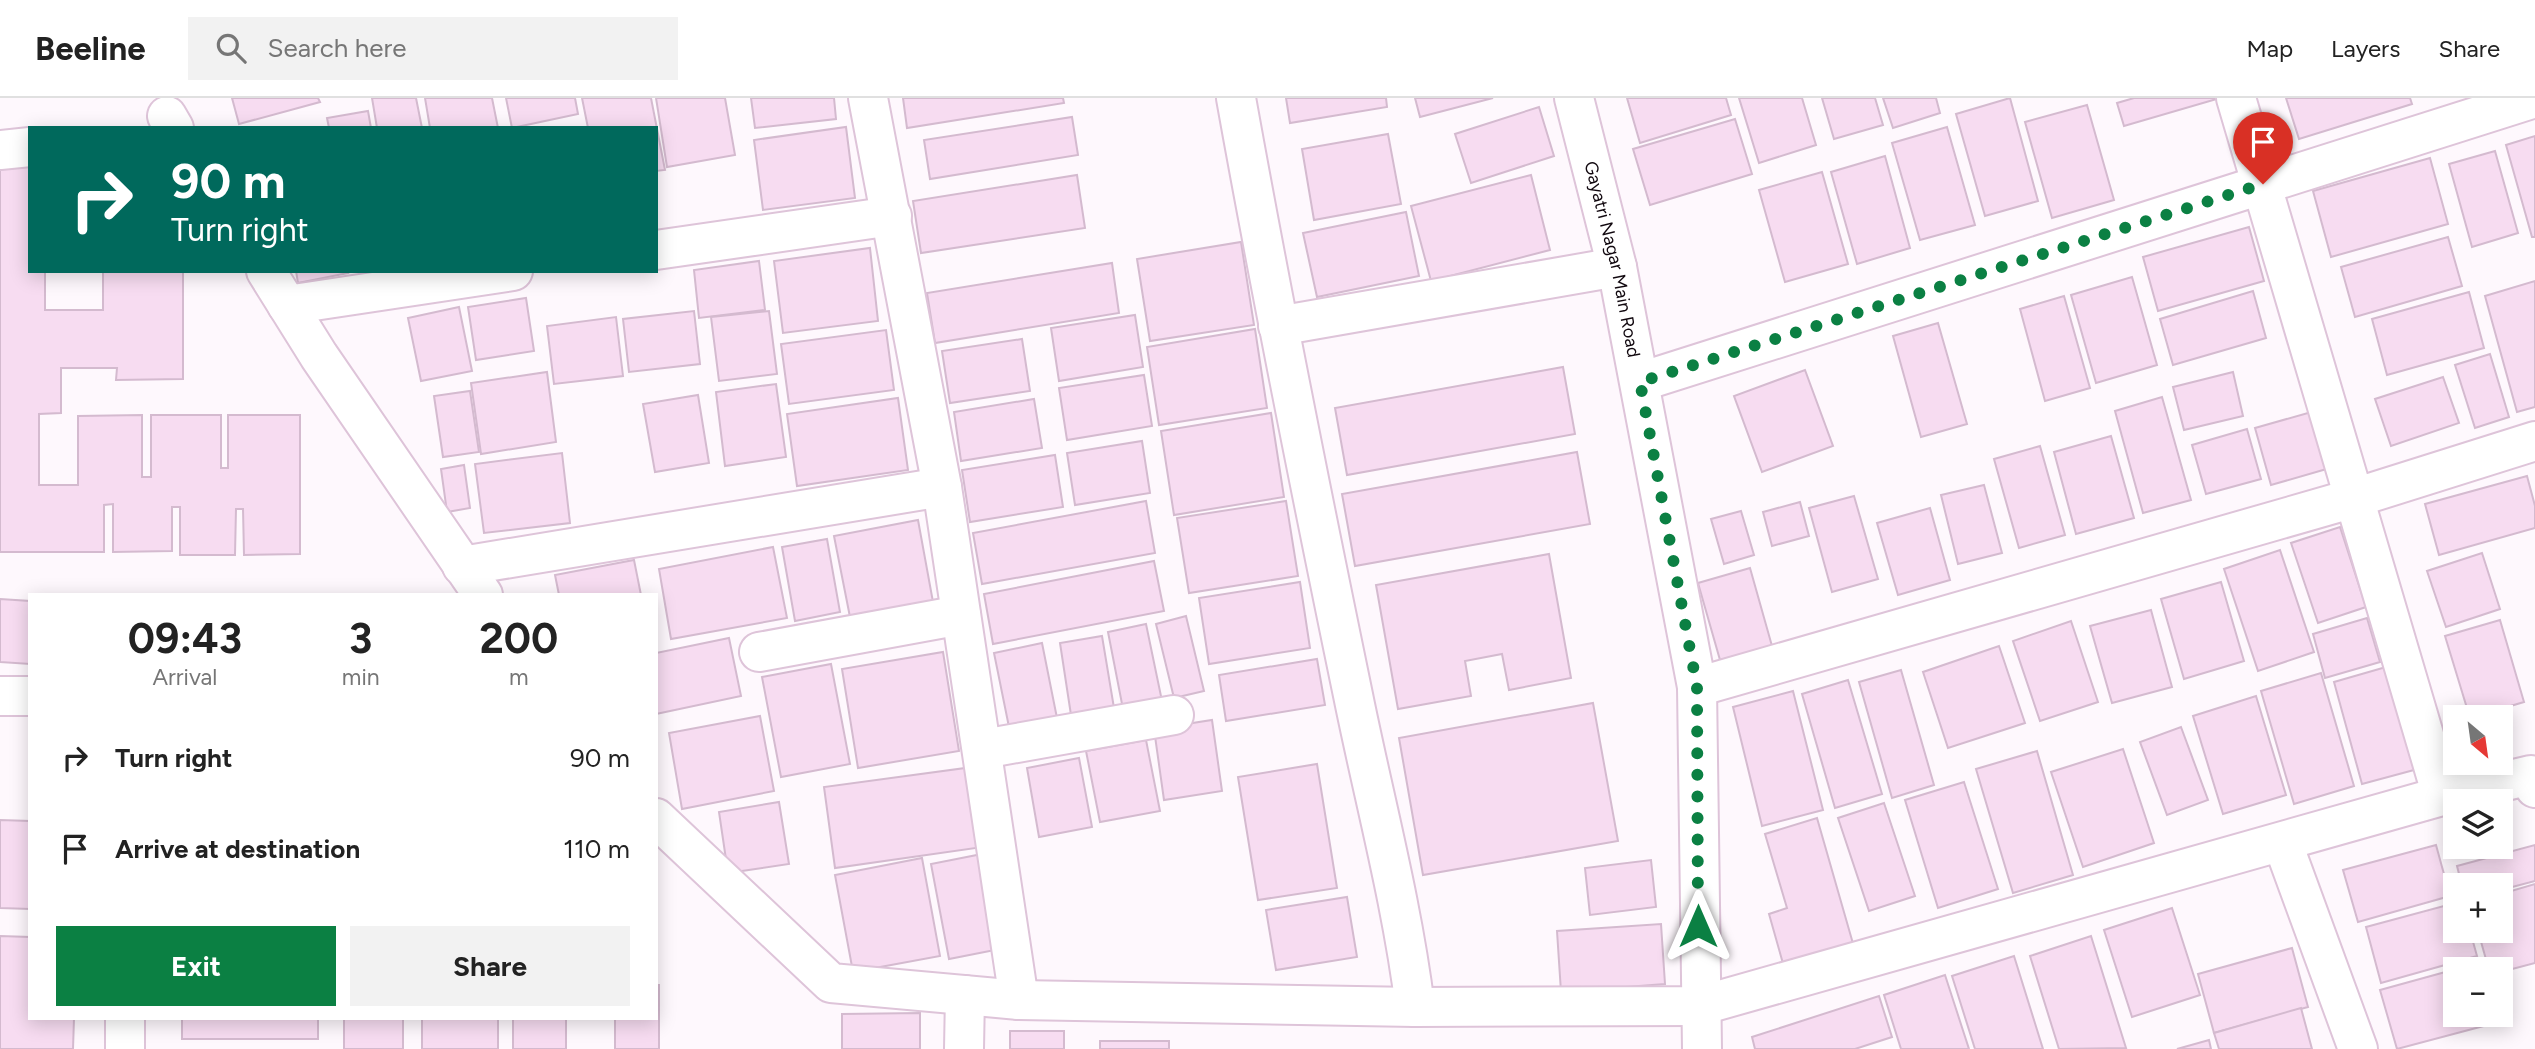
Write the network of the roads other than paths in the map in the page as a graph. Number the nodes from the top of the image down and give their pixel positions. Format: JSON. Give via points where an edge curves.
{"nodes":[{"id":1,"x":868,"y":98,"type":"edge"},
{"id":2,"x":1236,"y":98,"type":"edge"},
{"id":3,"x":1574,"y":98,"type":"edge"},
{"id":4,"x":2236,"y":98,"type":"edge"},
{"id":5,"x":2535,"y":98,"type":"edge"},
{"id":6,"x":28,"y":147,"type":"edge"},
{"id":7,"x":0,"y":150,"type":"edge"},
{"id":8,"x":2263,"y":184,"type":"junction"},
{"id":9,"x":892,"y":216,"type":"junction"},
{"id":10,"x":658,"y":250,"type":"edge"},
{"id":11,"x":1617,"y":267,"type":"junction"},
{"id":12,"x":267,"y":273,"type":"edge"},
{"id":13,"x":499,"y":273,"type":"edge"},
{"id":14,"x":287,"y":304,"type":"junction"},
{"id":15,"x":1278,"y":326,"type":"junction"},
{"id":16,"x":1640,"y":382,"type":"junction"},
{"id":17,"x":2535,"y":441,"type":"edge"},
{"id":18,"x":942,"y":487,"type":"junction"},
{"id":19,"x":2354,"y":498,"type":"junction"},
{"id":20,"x":473,"y":580,"type":"edge"},
{"id":21,"x":961,"y":615,"type":"junction"},
{"id":22,"x":759,"y":652,"type":"dead end"},
{"id":23,"x":1697,"y":687,"type":"junction"},
{"id":24,"x":0,"y":696,"type":"edge"},
{"id":25,"x":28,"y":696,"type":"edge"},
{"id":26,"x":1174,"y":715,"type":"dead end"},
{"id":27,"x":983,"y":749,"type":"junction"},
{"id":28,"x":2534,"y":779,"type":"edge"},
{"id":29,"x":2442,"y":796,"type":"junction"},
{"id":30,"x":658,"y":820,"type":"edge"},
{"id":31,"x":2283,"y":844,"type":"junction"},
{"id":32,"x":965,"y":995,"type":"junction"},
{"id":33,"x":1019,"y":1000,"type":"junction"},
{"id":34,"x":1699,"y":1006,"type":"junction"},
{"id":35,"x":1415,"y":1007,"type":"junction"},
{"id":36,"x":125,"y":1020,"type":"edge"},
{"id":37,"x":125,"y":1049,"type":"edge"},
{"id":38,"x":964,"y":1049,"type":"edge"},
{"id":39,"x":1702,"y":1049,"type":"edge"},
{"id":40,"x":2358,"y":1049,"type":"edge"}],
"edges":[{"from":1,"to":9,"type":"street"},
{"from":2,"to":15,"type":"street"},
{"from":3,"to":11,"type":"street","name":"Gayatri Nagar Main Road"},
{"from":4,"to":8,"type":"street"},
{"from":5,"to":8,"type":"street"},
{"from":6,"to":7,"type":"street"},
{"from":8,"to":16,"type":"street"},
{"from":8,"to":19,"type":"street"},
{"from":9,"to":10,"type":"street"},
{"from":9,"to":18,"type":"street"},
{"from":11,"to":15,"type":"street"},
{"from":11,"to":16,"type":"street","name":"Gayatri Nagar Main Road"},
{"from":12,"to":14,"type":"street"},
{"from":13,"to":14,"type":"street"},
{"from":14,"to":20,"type":"street"},
{"from":15,"to":35,"type":"street","via":[[1377,815],[1407,937]]},
{"from":16,"to":23,"type":"street","name":"Gayatri Nagar Main Road"},
{"from":17,"to":19,"type":"street"},
{"from":18,"to":20,"type":"street"},
{"from":18,"to":21,"type":"street"},
{"from":19,"to":23,"type":"street"},
{"from":19,"to":29,"type":"street"},
{"from":21,"to":22,"type":"street"},
{"from":21,"to":27,"type":"street"},
{"from":23,"to":34,"type":"street","name":"Gayatri Nagar Main Road"},
{"from":24,"to":25,"type":"street"},
{"from":26,"to":27,"type":"street"},
{"from":27,"to":33,"type":"street"},
{"from":28,"to":29,"type":"street"},
{"from":29,"to":31,"type":"street"},
{"from":30,"to":32,"type":"street","via":[[831,983]]},
{"from":31,"to":34,"type":"street"},
{"from":31,"to":40,"type":"street"},
{"from":32,"to":33,"type":"street"},
{"from":32,"to":38,"type":"street"},
{"from":33,"to":35,"type":"street"},
{"from":34,"to":35,"type":"street"},
{"from":34,"to":39,"type":"street","name":"Gayatri Nagar Main Road"},
{"from":36,"to":37,"type":"street"}]}
